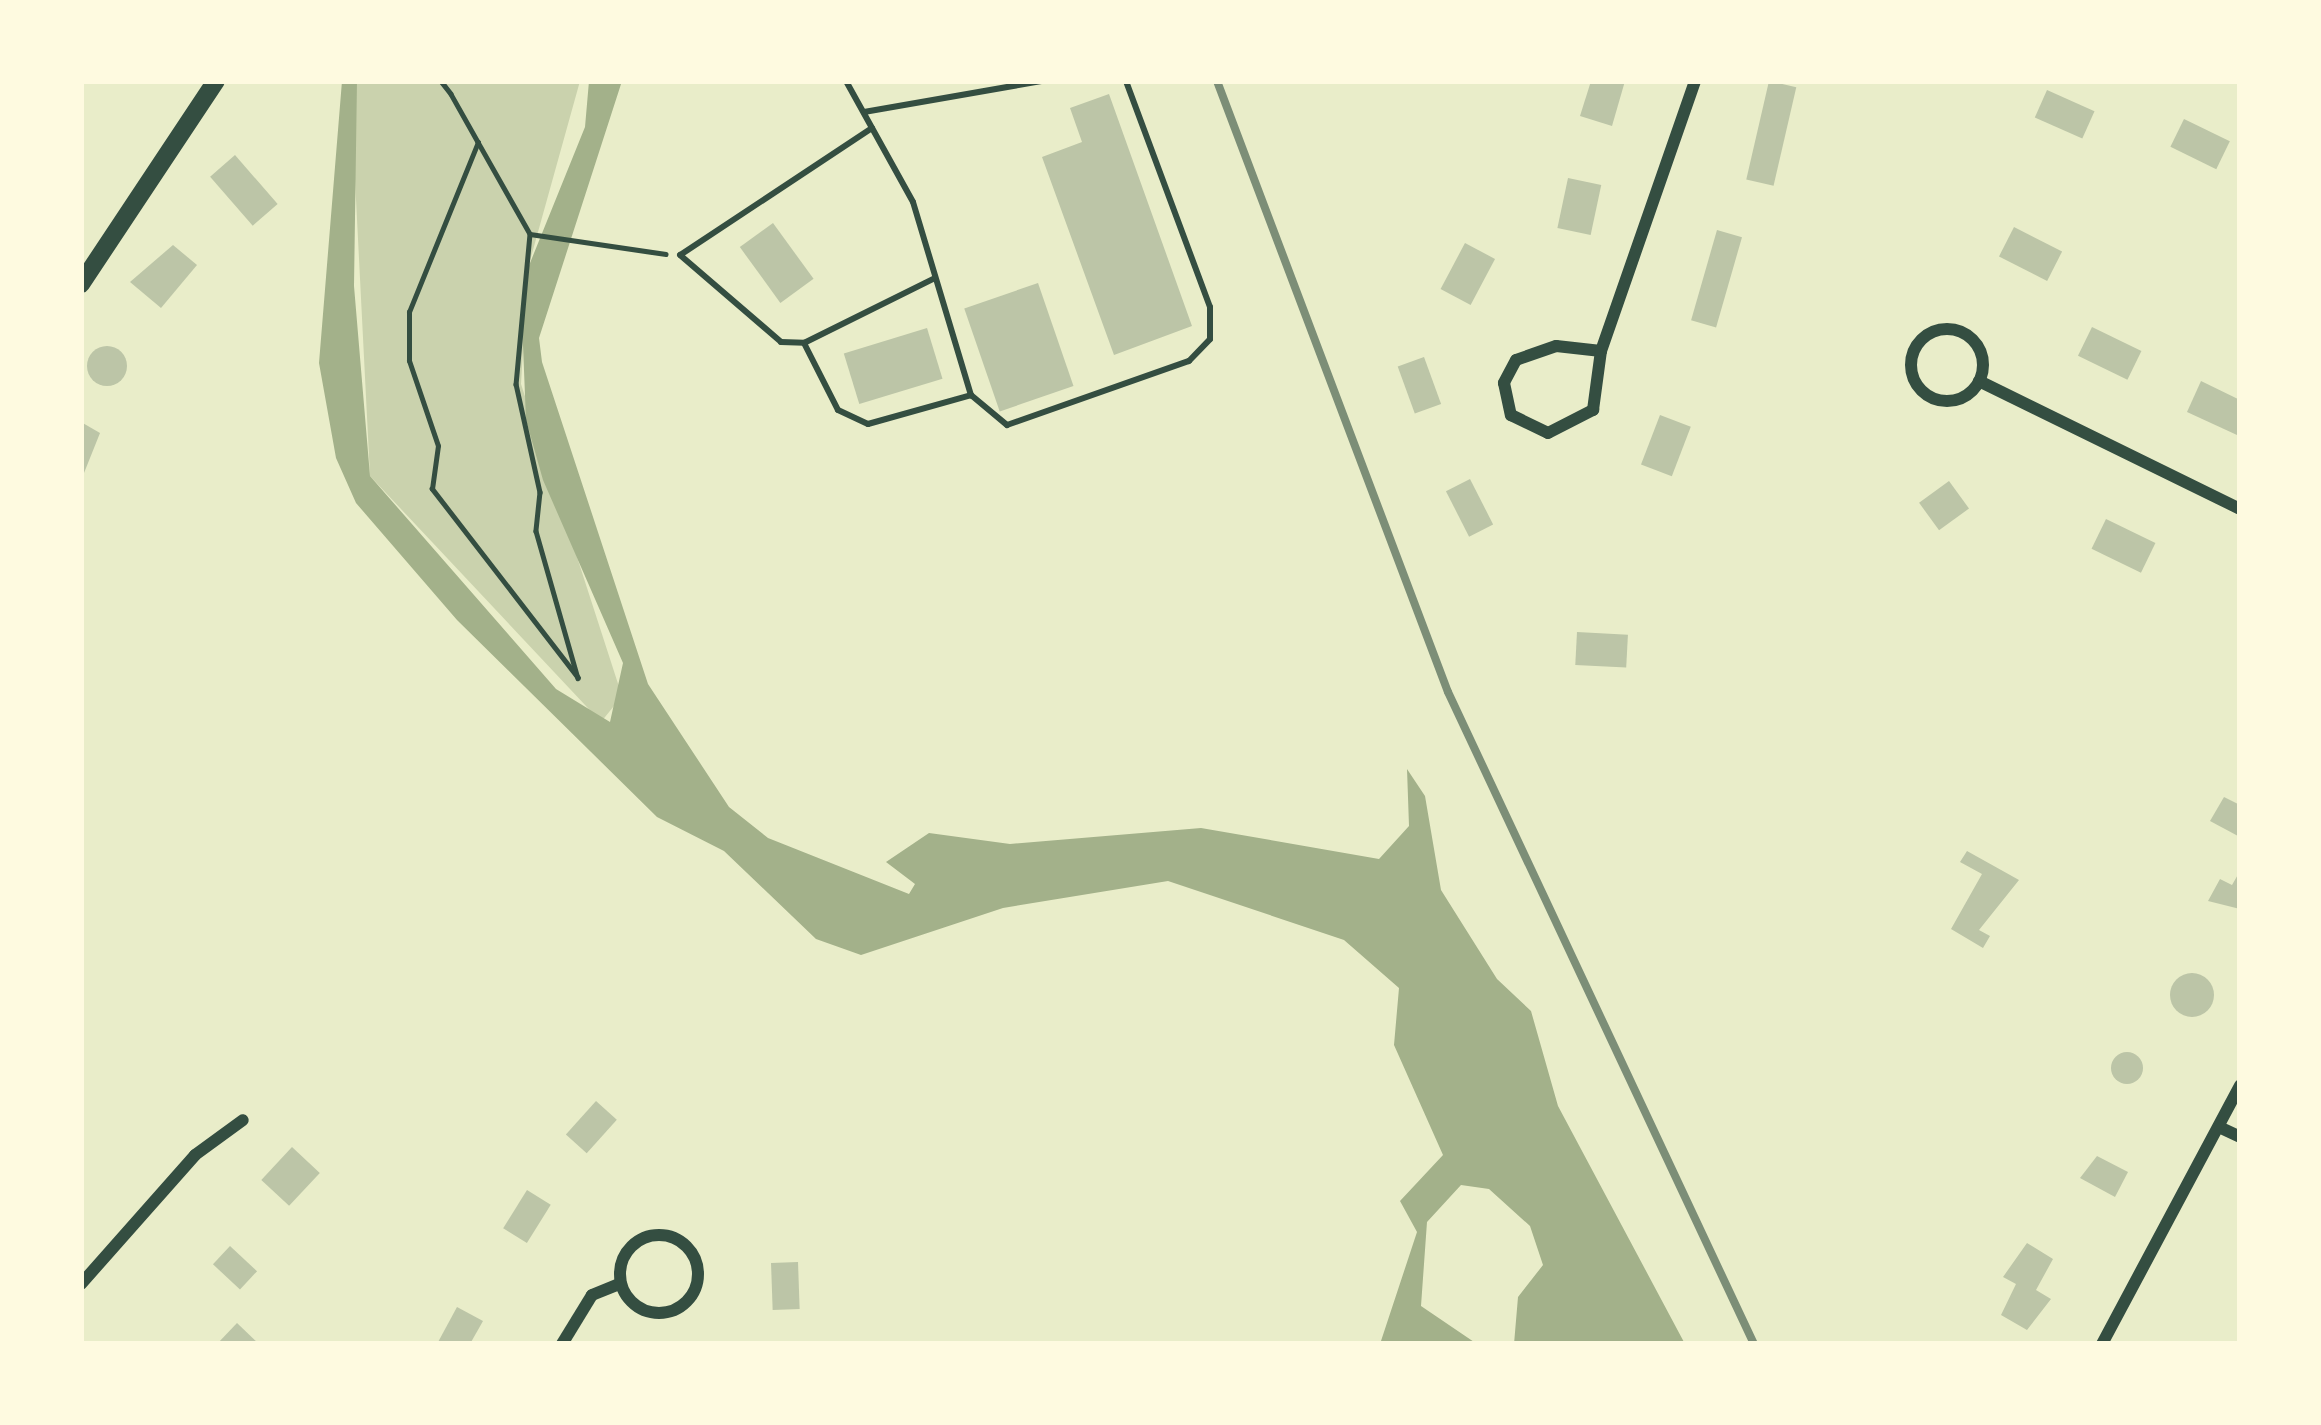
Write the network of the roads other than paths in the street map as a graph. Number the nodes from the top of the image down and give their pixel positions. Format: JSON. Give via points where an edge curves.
{"nodes":[{"id":1,"x":216,"y":81,"type":"edge"},
{"id":2,"x":846,"y":81,"type":"edge"},
{"id":3,"x":1041,"y":81,"type":"edge"},
{"id":4,"x":1126,"y":81,"type":"edge"},
{"id":5,"x":1695,"y":81,"type":"edge"},
{"id":6,"x":863,"y":112,"type":"junction"},
{"id":7,"x":872,"y":128,"type":"junction"},
{"id":8,"x":83,"y":278,"type":"edge"},
{"id":9,"x":936,"y":278,"type":"junction"},
{"id":10,"x":804,"y":343,"type":"junction"},
{"id":11,"x":1600,"y":351,"type":"junction"},
{"id":12,"x":1979,"y":381,"type":"junction"},
{"id":13,"x":971,"y":395,"type":"junction"},
{"id":14,"x":2240,"y":509,"type":"edge"},
{"id":15,"x":2240,"y":1086,"type":"edge"},
{"id":16,"x":243,"y":1120,"type":"dead end"},
{"id":17,"x":2219,"y":1127,"type":"junction"},
{"id":18,"x":2240,"y":1138,"type":"edge"},
{"id":19,"x":620,"y":1283,"type":"junction"},
{"id":20,"x":81,"y":1284,"type":"edge"},
{"id":21,"x":562,"y":1344,"type":"edge"},
{"id":22,"x":2102,"y":1344,"type":"edge"}],
"edges":[{"from":1,"to":8,"type":"main road"},
{"from":2,"to":6,"type":"lane"},
{"from":3,"to":6,"type":"lane"},
{"from":4,"to":13,"type":"lane","via":[[1210,307],[1210,339],[1189,361],[1007,425]]},
{"from":5,"to":11,"type":"street"},
{"from":6,"to":7,"type":"lane"},
{"from":7,"to":9,"type":"lane","via":[[913,202]]},
{"from":7,"to":10,"type":"lane","via":[[680,255],[764,334]]},
{"from":9,"to":10,"type":"lane"},
{"from":9,"to":13,"type":"lane"},
{"from":10,"to":13,"type":"lane","via":[[838,410],[868,424]]},
{"from":11,"to":11,"type":"street","via":[[1556,346],[1516,360],[1504,383],[1510,415],[1548,433],[1587,418]]},
{"from":12,"to":12,"type":"street","via":[[1981,353],[1963,333],[1935,331],[1915,349],[1913,376],[1931,397],[1958,399]]},
{"from":12,"to":14,"type":"street"},
{"from":15,"to":17,"type":"street"},
{"from":16,"to":20,"type":"street","via":[[195,1155]]},
{"from":17,"to":18,"type":"street"},
{"from":17,"to":22,"type":"street"},
{"from":19,"to":19,"type":"street","via":[[632,1246],[656,1235],[682,1243],[697,1265],[686,1302],[661,1313],[635,1305]]},
{"from":19,"to":21,"type":"street","via":[[592,1295]]}]}
